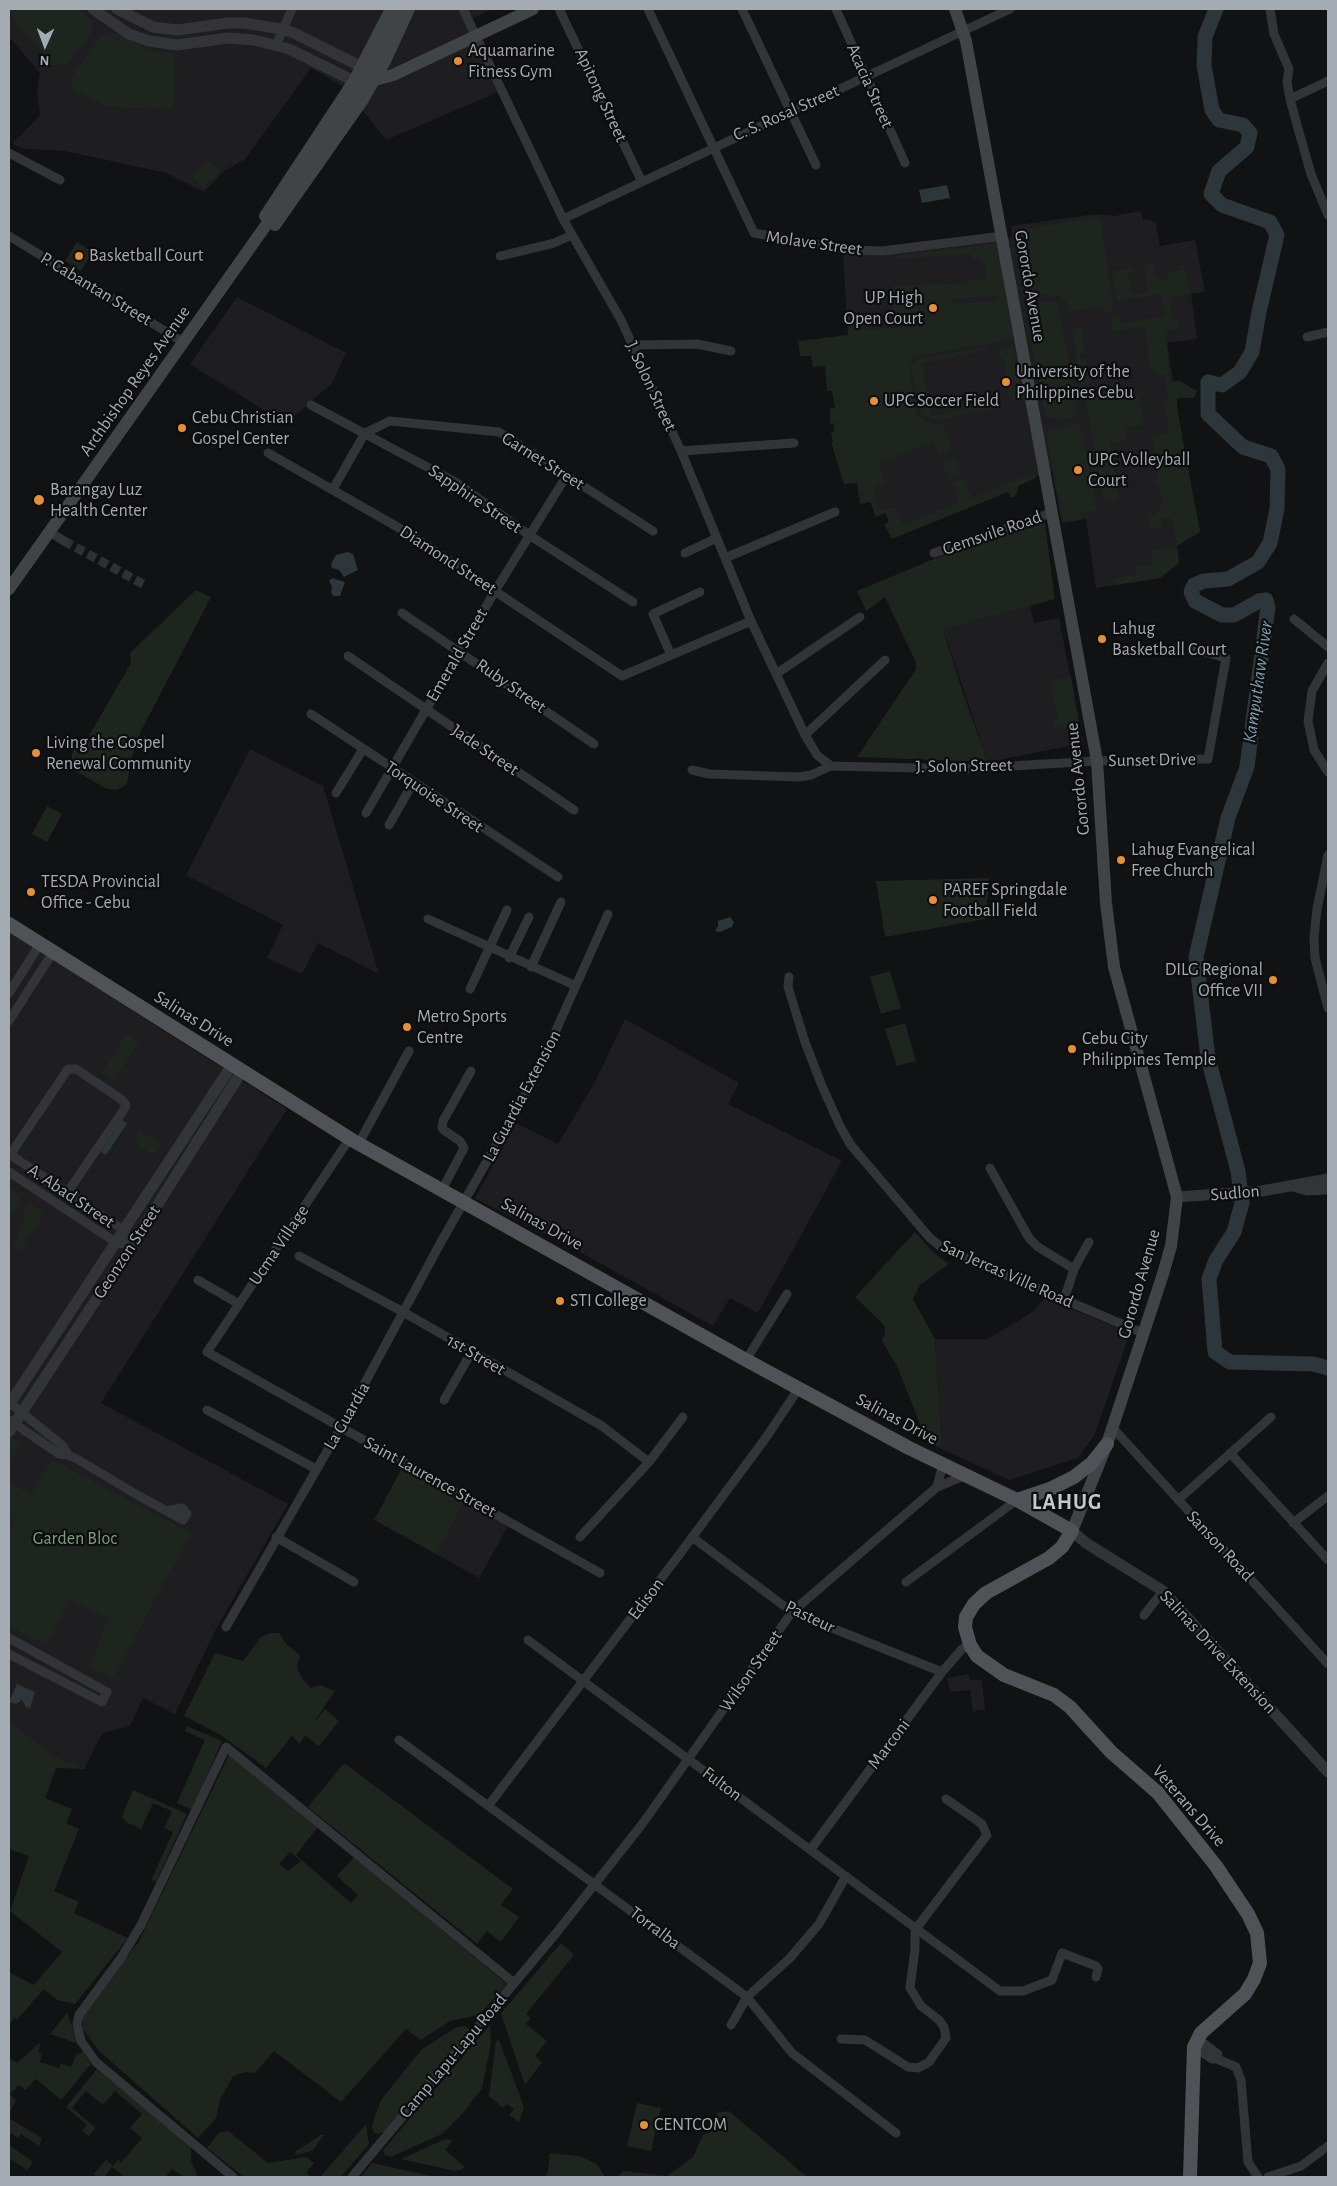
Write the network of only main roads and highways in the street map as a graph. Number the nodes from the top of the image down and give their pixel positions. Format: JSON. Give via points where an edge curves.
{"nodes":[{"id":1,"x":391,"y":9,"type":"edge"},
{"id":2,"x":400,"y":9,"type":"edge"},
{"id":3,"x":409,"y":9,"type":"edge"},
{"id":4,"x":533,"y":9,"type":"edge"},
{"id":5,"x":955,"y":9,"type":"edge"},
{"id":6,"x":362,"y":67,"type":"junction"},
{"id":7,"x":354,"y":81,"type":"junction"},
{"id":8,"x":374,"y":81,"type":"junction"},
{"id":9,"x":233,"y":272,"type":"junction"},
{"id":10,"x":31,"y":559,"type":"junction"},
{"id":11,"x":9,"y":578,"type":"edge"},
{"id":12,"x":9,"y":589,"type":"edge"},
{"id":13,"x":9,"y":601,"type":"edge"},
{"id":14,"x":9,"y":924,"type":"edge"},
{"id":15,"x":1107,"y":1444,"type":"junction"},
{"id":16,"x":1017,"y":1500,"type":"junction"},
{"id":17,"x":1072,"y":1531,"type":"junction"},
{"id":18,"x":1190,"y":2177,"type":"edge"}],
"edges":[{"from":1,"to":6,"type":"main road","name":"Archbishop Reyes Avenue"},
{"from":2,"to":9,"type":"main road","name":"Archbishop Reyes Avenue","bridge":true,"via":[[357,91]]},
{"from":3,"to":8,"type":"main road","name":"Archbishop Reyes Avenue"},
{"from":4,"to":8,"type":"main road"},
{"from":5,"to":15,"type":"main road","name":"Gorordo Avenue","via":[[963,31],[1003,236],[1097,761],[1106,903],[1114,967],[1177,1197],[1171,1246]]},
{"from":6,"to":7,"type":"main road","name":"Archbishop Reyes Avenue"},
{"from":6,"to":8,"type":"main road"},
{"from":7,"to":8,"type":"main road"},
{"from":7,"to":9,"type":"main road","name":"Archbishop Reyes Avenue","via":[[233,264]]},
{"from":8,"to":9,"type":"main road","name":"Archbishop Reyes Avenue","via":[[244,269]]},
{"from":9,"to":10,"type":"main road","name":"Archbishop Reyes Avenue"},
{"from":10,"to":11,"type":"main road","name":"Archbishop Reyes Avenue"},
{"from":10,"to":12,"type":"main road","name":"Archbishop Reyes Avenue"},
{"from":10,"to":13,"type":"main road","name":"Archbishop Reyes Avenue"},
{"from":14,"to":16,"type":"main road","name":"Salinas Drive","via":[[355,1141],[746,1360]]},
{"from":15,"to":16,"type":"main road","via":[[1092,1463],[1074,1477]]},
{"from":15,"to":17,"type":"main road","name":"Gorordo Avenue"},
{"from":16,"to":17,"type":"main road","name":"Salinas Drive"},
{"from":17,"to":18,"type":"main road","name":"Veterans Drive","via":[[1049,1558],[986,1593],[974,1604],[965,1626],[977,1656],[1004,1675],[1054,1695],[1070,1707],[1111,1752],[1158,1793],[1216,1866],[1257,1932],[1260,1963],[1254,1979],[1245,1994],[1201,2033],[1196,2043]]}]}
